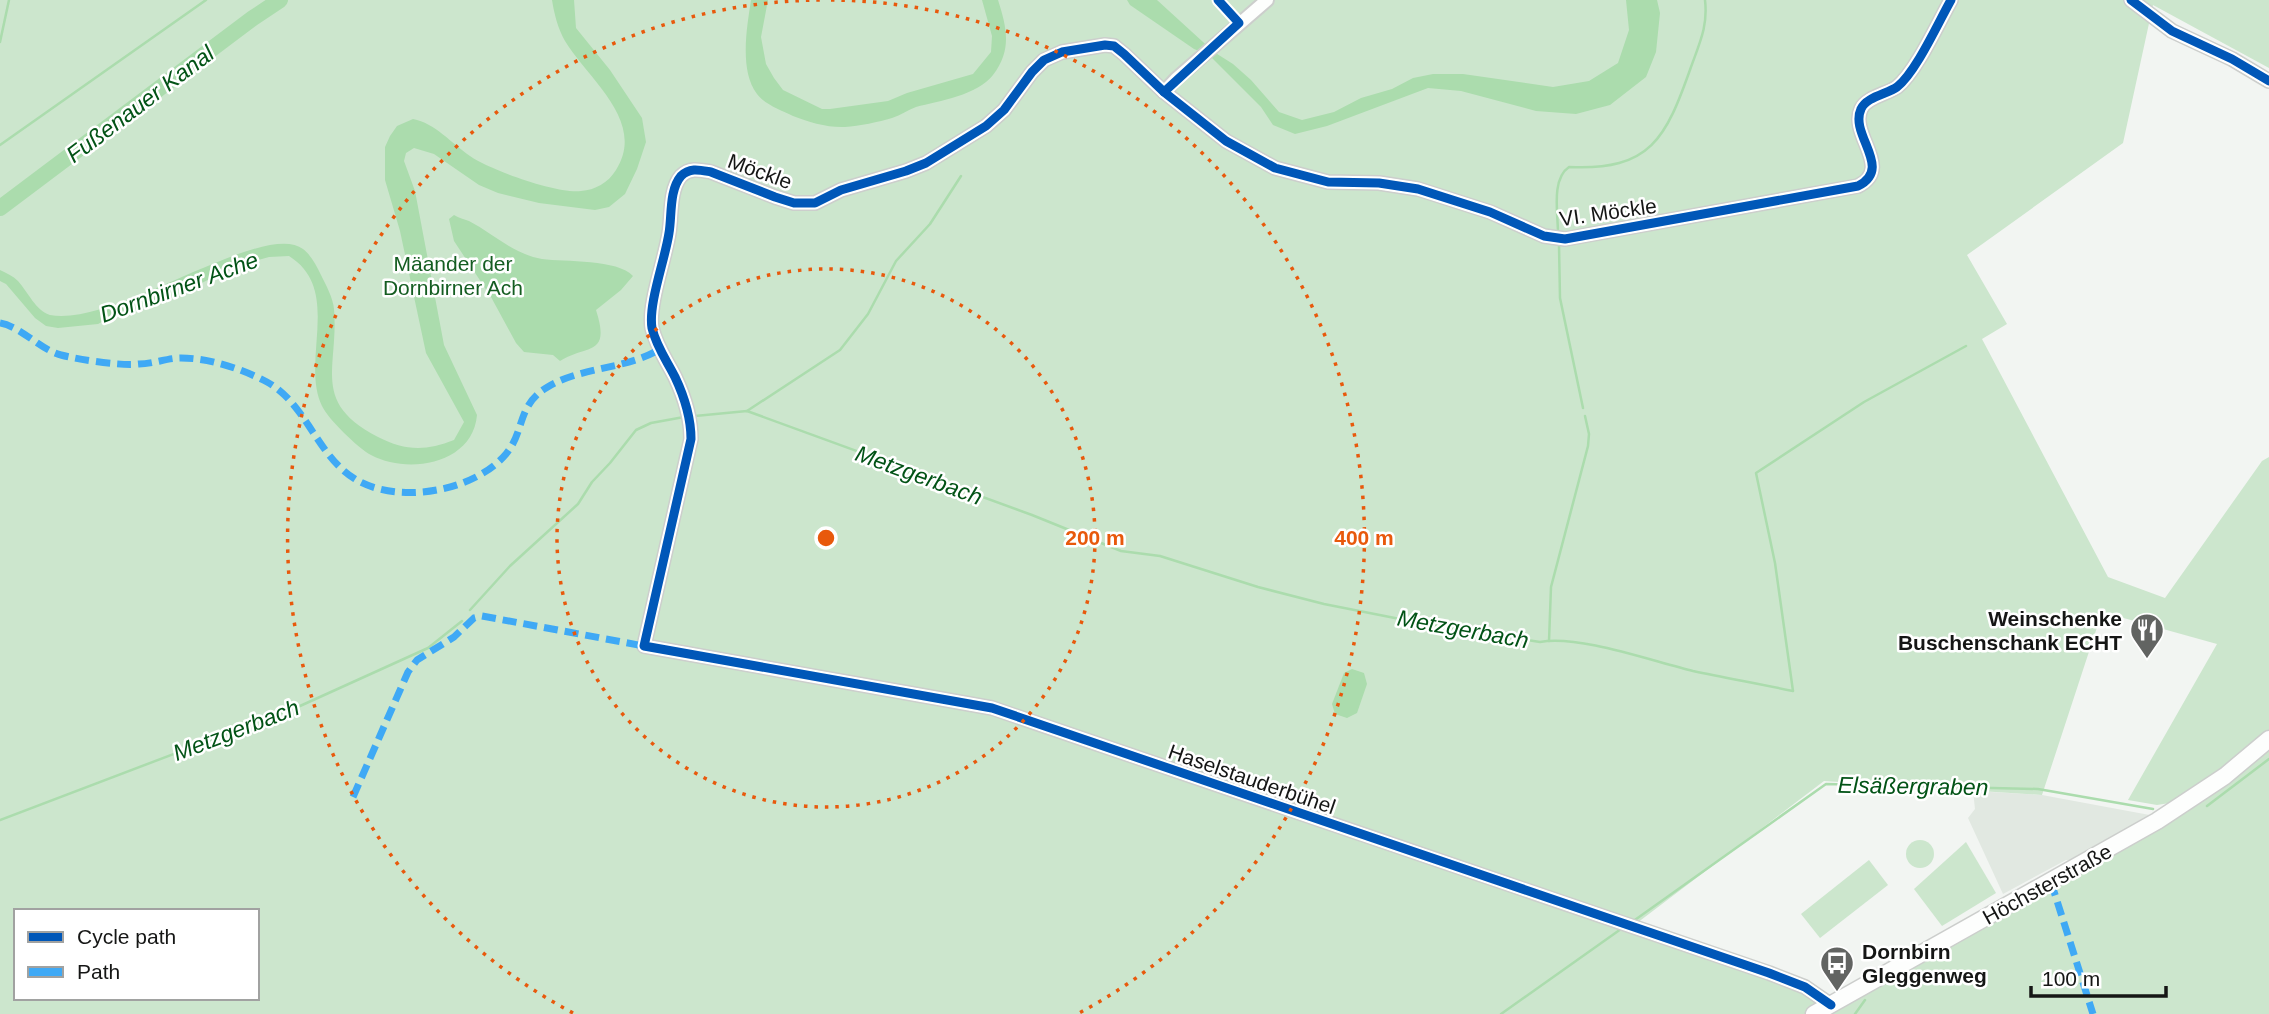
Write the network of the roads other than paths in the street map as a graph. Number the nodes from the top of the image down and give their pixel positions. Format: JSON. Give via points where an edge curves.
{"nodes":[{"id":1,"x":1267,"y":0,"type":"edge"},
{"id":2,"x":1951,"y":0,"type":"edge"},
{"id":3,"x":2131,"y":0,"type":"edge"},
{"id":4,"x":2269,"y":81,"type":"edge"},
{"id":5,"x":1164,"y":92,"type":"junction"},
{"id":6,"x":644,"y":646,"type":"joint"},
{"id":7,"x":2269,"y":739,"type":"edge"},
{"id":8,"x":1831,"y":1005,"type":"junction"},
{"id":9,"x":1814,"y":1014,"type":"edge"}],
"edges":[{"from":1,"to":5,"type":"street"},
{"from":2,"to":5,"type":"street","name":"VI. Möckle","via":[[1900,84],[1863,105],[1859,113],[1872,162],[1866,182],[1575,239],[1544,236],[1490,212],[1418,189],[1328,182],[1275,168],[1226,141]]},
{"from":3,"to":4,"type":"street","via":[[2172,32]]},
{"from":5,"to":6,"type":"street","name":"Möckle","via":[[1118,49],[1090,46],[1044,60],[986,126],[926,163],[815,203],[775,197],[698,169],[682,175],[673,200],[652,321],[656,340],[683,396],[691,439]]},
{"from":6,"to":8,"type":"street","name":"Haselstauderbühel","via":[[992,708],[1769,972],[1805,987]]},
{"from":7,"to":8,"type":"main road","name":"Höchsterstraße","via":[[2225,776],[2157,821]]},
{"from":8,"to":9,"type":"main road","name":"Höchsterstraße"}]}
